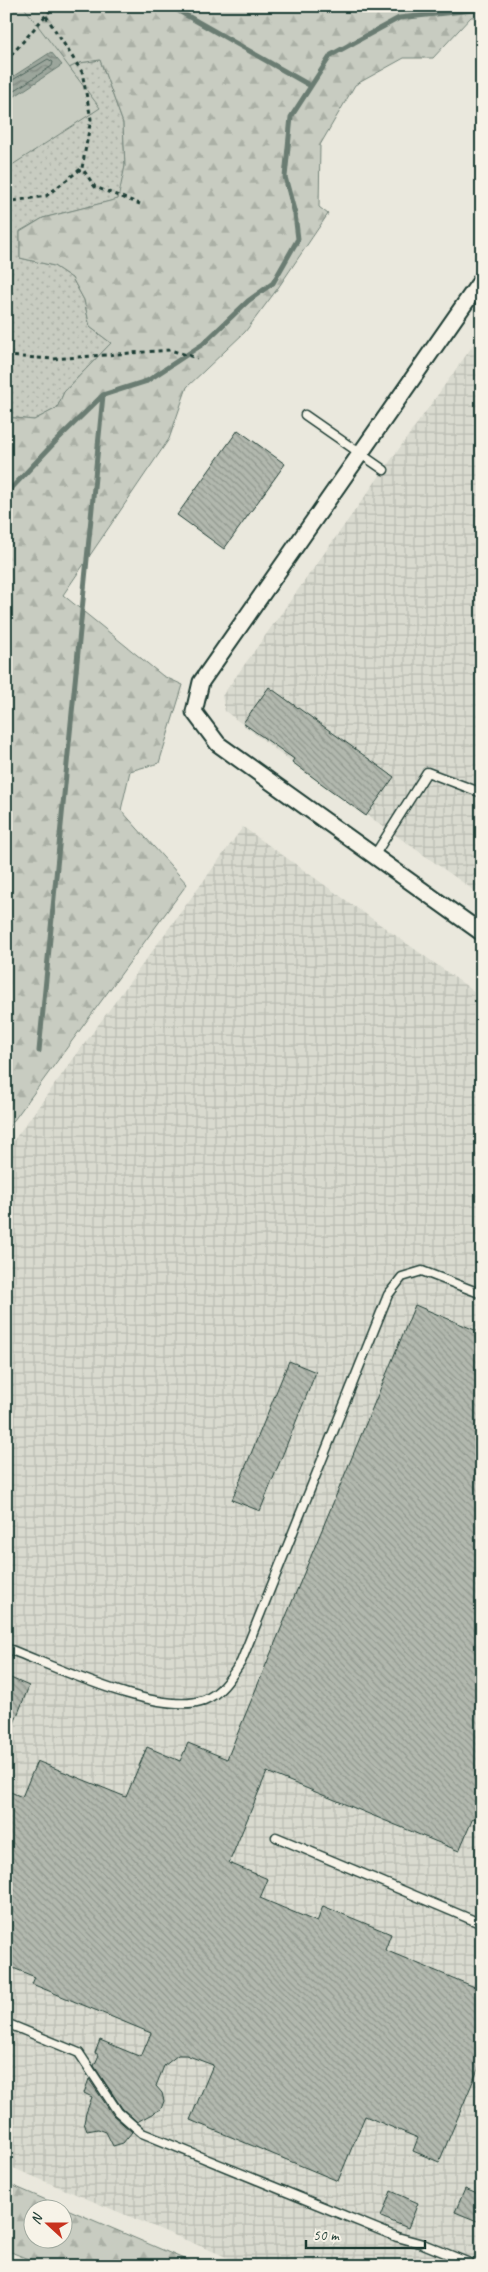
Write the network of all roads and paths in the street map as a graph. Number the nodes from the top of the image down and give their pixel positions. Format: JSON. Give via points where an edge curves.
{"nodes":[{"id":1,"x":54,"y":6,"type":"edge"},
{"id":2,"x":46,"y":16,"type":"junction"},
{"id":3,"x":6,"y":61,"type":"edge"},
{"id":4,"x":82,"y":168,"type":"junction"},
{"id":5,"x":6,"y":202,"type":"edge"},
{"id":6,"x":140,"y":204,"type":"dead end"},
{"id":7,"x":482,"y":279,"type":"edge"},
{"id":8,"x":6,"y":356,"type":"edge"},
{"id":9,"x":197,"y":358,"type":"dead end"},
{"id":10,"x":305,"y":415,"type":"dead end"},
{"id":11,"x":360,"y":453,"type":"junction"},
{"id":12,"x":384,"y":470,"type":"dead end"},
{"id":13,"x":482,"y":793,"type":"edge"},
{"id":14,"x":374,"y":856,"type":"junction"},
{"id":15,"x":482,"y":932,"type":"edge"},
{"id":16,"x":482,"y":1294,"type":"edge"},
{"id":17,"x":6,"y":1648,"type":"edge"},
{"id":18,"x":276,"y":1837,"type":"dead end"},
{"id":19,"x":482,"y":1924,"type":"edge"},
{"id":20,"x":6,"y":2023,"type":"edge"},
{"id":21,"x":6,"y":2260,"type":"edge"},
{"id":22,"x":21,"y":2266,"type":"edge"},
{"id":23,"x":477,"y":2266,"type":"edge"}],
"edges":[{"from":1,"to":2,"type":"path"},
{"from":2,"to":3,"type":"path"},
{"from":2,"to":4,"type":"path","via":[[82,72],[91,119]]},
{"from":4,"to":5,"type":"path","via":[[46,196]]},
{"from":4,"to":6,"type":"path","via":[[95,187]]},
{"from":7,"to":11,"type":"street"},
{"from":8,"to":9,"type":"path","via":[[53,359],[170,350]]},
{"from":10,"to":11,"type":"lane"},
{"from":11,"to":12,"type":"lane"},
{"from":11,"to":14,"type":"street","via":[[201,682],[194,712],[218,744]]},
{"from":13,"to":14,"type":"lane","via":[[427,772]]},
{"from":14,"to":15,"type":"street"},
{"from":16,"to":17,"type":"lane","via":[[422,1271],[402,1277],[388,1295],[241,1662],[224,1687],[204,1700],[174,1704],[145,1700]]},
{"from":18,"to":19,"type":"lane"},
{"from":20,"to":23,"type":"lane","via":[[79,2053],[118,2112],[142,2133],[397,2237]]},
{"from":21,"to":22,"type":"path"}]}
